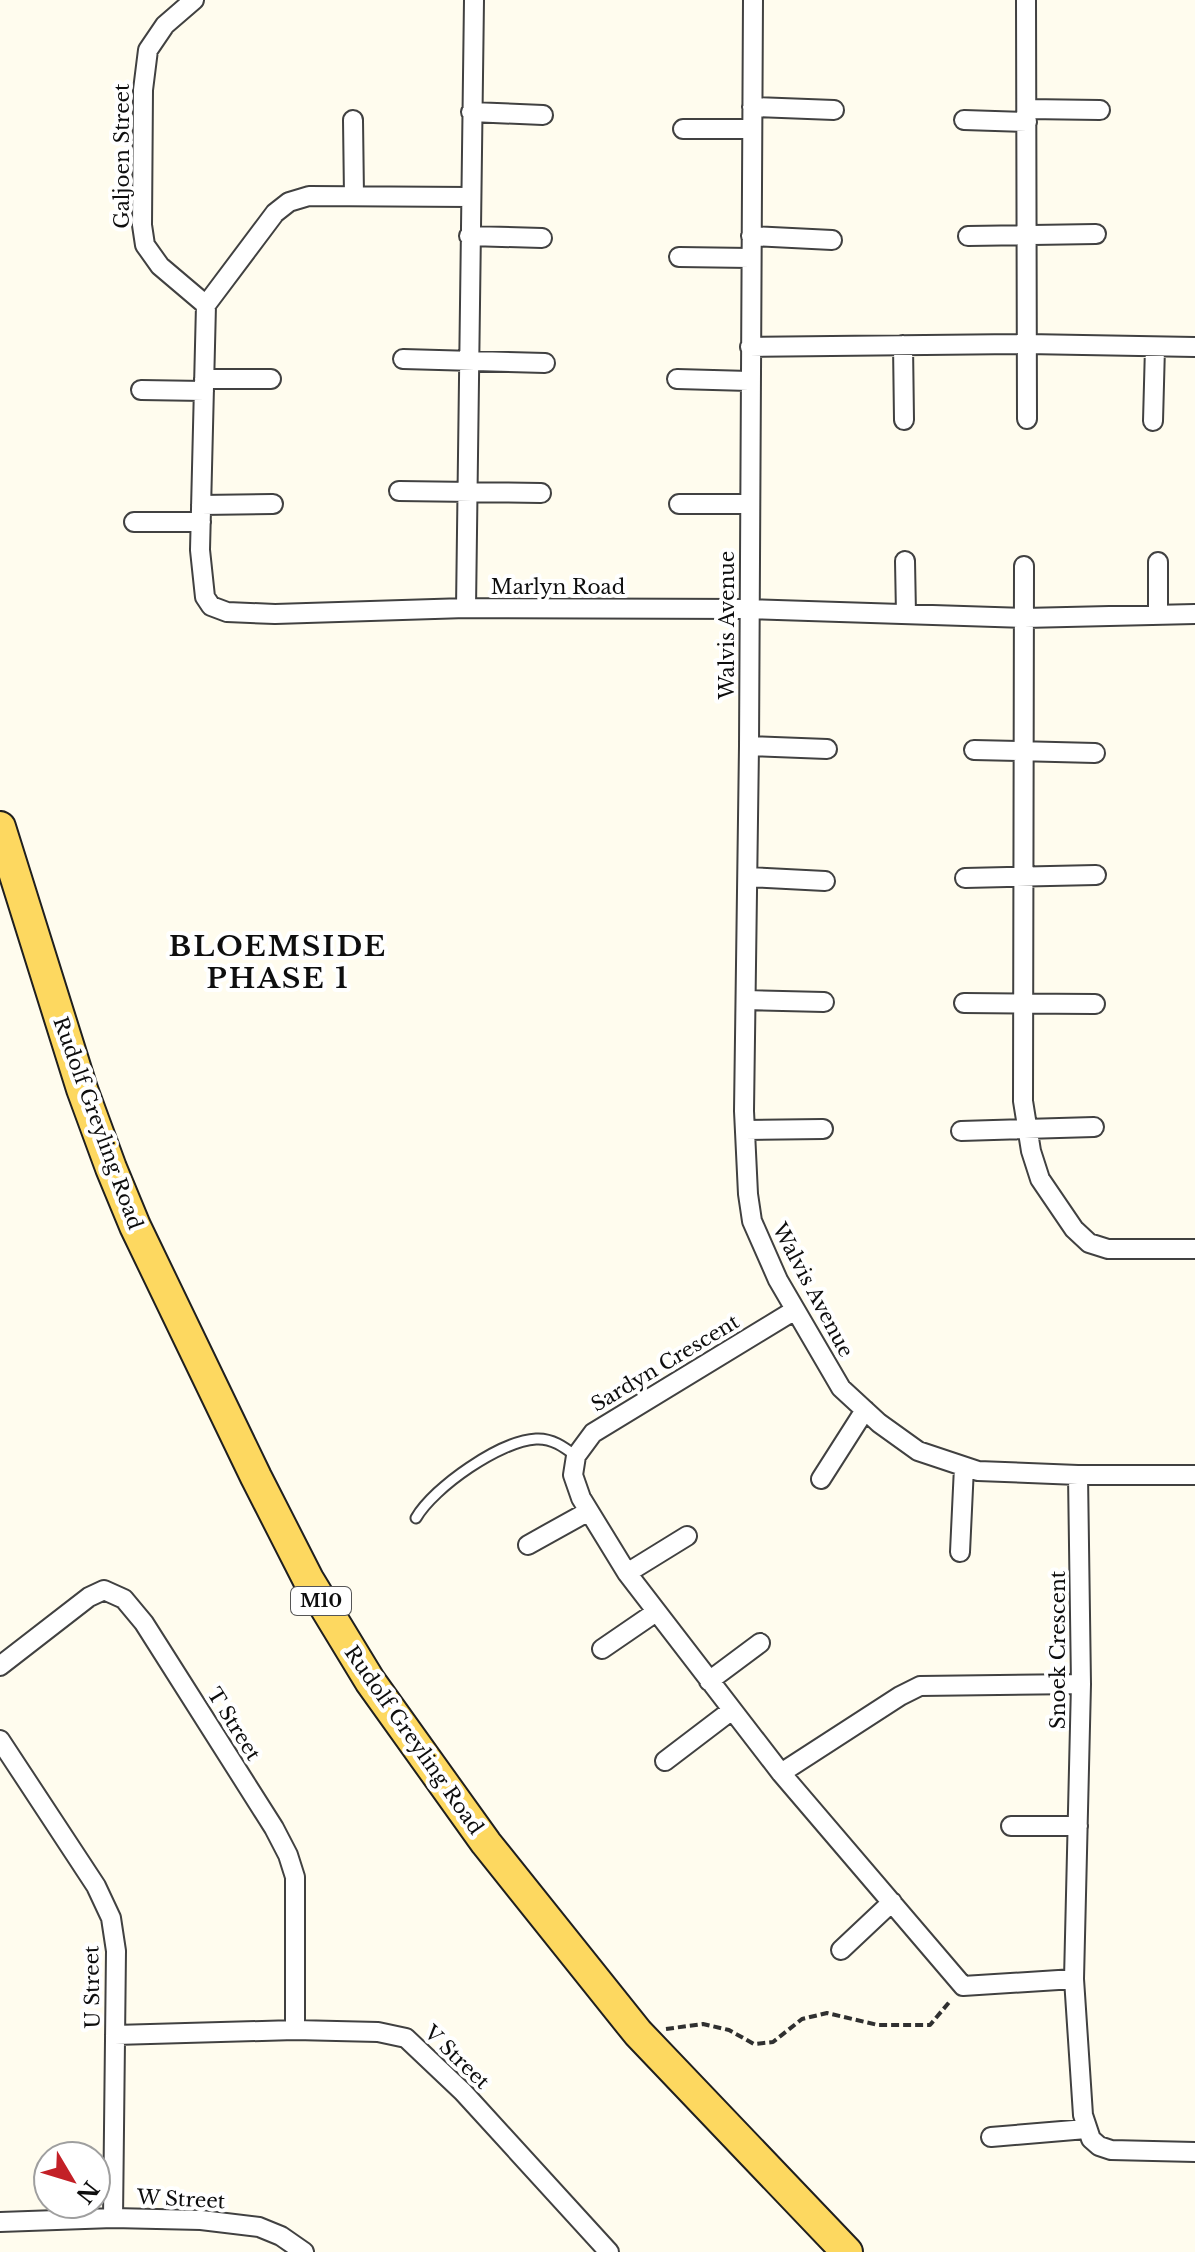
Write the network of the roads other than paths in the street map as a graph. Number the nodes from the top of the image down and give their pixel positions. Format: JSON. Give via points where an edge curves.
{"nodes":[{"id":1,"x":194,"y":0,"type":"edge"},
{"id":2,"x":474,"y":0,"type":"edge"},
{"id":3,"x":753,"y":0,"type":"edge"},
{"id":4,"x":1026,"y":0,"type":"edge"},
{"id":5,"x":752,"y":107,"type":"junction"},
{"id":6,"x":834,"y":110,"type":"dead end"},
{"id":7,"x":1100,"y":110,"type":"dead end"},
{"id":8,"x":471,"y":112,"type":"junction"},
{"id":9,"x":543,"y":115,"type":"dead end"},
{"id":10,"x":1027,"y":115,"type":"junction"},
{"id":11,"x":353,"y":120,"type":"dead end"},
{"id":12,"x":964,"y":120,"type":"dead end"},
{"id":13,"x":683,"y":129,"type":"dead end"},
{"id":14,"x":751,"y":129,"type":"junction"},
{"id":15,"x":354,"y":196,"type":"junction"},
{"id":16,"x":470,"y":197,"type":"junction"},
{"id":17,"x":1096,"y":234,"type":"dead end"},
{"id":18,"x":469,"y":236,"type":"junction"},
{"id":19,"x":751,"y":236,"type":"junction"},
{"id":20,"x":968,"y":236,"type":"dead end"},
{"id":21,"x":1027,"y":236,"type":"junction"},
{"id":22,"x":542,"y":238,"type":"dead end"},
{"id":23,"x":832,"y":240,"type":"dead end"},
{"id":24,"x":679,"y":257,"type":"dead end"},
{"id":25,"x":750,"y":258,"type":"junction"},
{"id":26,"x":206,"y":305,"type":"junction"},
{"id":27,"x":1027,"y":344,"type":"junction"},
{"id":28,"x":903,"y":345,"type":"junction"},
{"id":29,"x":750,"y":347,"type":"junction"},
{"id":30,"x":1155,"y":347,"type":"junction"},
{"id":31,"x":1195,"y":347,"type":"edge"},
{"id":32,"x":403,"y":359,"type":"dead end"},
{"id":33,"x":468,"y":361,"type":"junction"},
{"id":34,"x":545,"y":363,"type":"dead end"},
{"id":35,"x":271,"y":379,"type":"dead end"},
{"id":36,"x":677,"y":379,"type":"dead end"},
{"id":37,"x":749,"y":381,"type":"junction"},
{"id":38,"x":204,"y":385,"type":"junction"},
{"id":39,"x":141,"y":390,"type":"dead end"},
{"id":40,"x":1027,"y":419,"type":"dead end"},
{"id":41,"x":904,"y":420,"type":"dead end"},
{"id":42,"x":1153,"y":421,"type":"dead end"},
{"id":43,"x":399,"y":491,"type":"dead end"},
{"id":44,"x":467,"y":492,"type":"junction"},
{"id":45,"x":541,"y":493,"type":"dead end"},
{"id":46,"x":273,"y":504,"type":"dead end"},
{"id":47,"x":679,"y":504,"type":"dead end"},
{"id":48,"x":749,"y":504,"type":"junction"},
{"id":49,"x":201,"y":513,"type":"junction"},
{"id":50,"x":134,"y":522,"type":"dead end"},
{"id":51,"x":905,"y":561,"type":"dead end"},
{"id":52,"x":1158,"y":562,"type":"dead end"},
{"id":53,"x":1024,"y":566,"type":"dead end"},
{"id":54,"x":466,"y":608,"type":"junction"},
{"id":55,"x":748,"y":609,"type":"junction"},
{"id":56,"x":906,"y":614,"type":"junction"},
{"id":57,"x":1195,"y":614,"type":"edge"},
{"id":58,"x":1158,"y":615,"type":"junction"},
{"id":59,"x":1024,"y":618,"type":"junction"},
{"id":60,"x":749,"y":746,"type":"junction"},
{"id":61,"x":827,"y":749,"type":"dead end"},
{"id":62,"x":974,"y":750,"type":"dead end"},
{"id":63,"x":1023,"y":752,"type":"junction"},
{"id":64,"x":1095,"y":753,"type":"dead end"},
{"id":65,"x":0,"y":827,"type":"edge"},
{"id":66,"x":1096,"y":875,"type":"dead end"},
{"id":67,"x":1023,"y":876,"type":"junction"},
{"id":68,"x":748,"y":877,"type":"junction"},
{"id":69,"x":965,"y":878,"type":"dead end"},
{"id":70,"x":825,"y":881,"type":"dead end"},
{"id":71,"x":746,"y":1000,"type":"junction"},
{"id":72,"x":824,"y":1002,"type":"dead end"},
{"id":73,"x":964,"y":1003,"type":"dead end"},
{"id":74,"x":1023,"y":1003,"type":"junction"},
{"id":75,"x":1095,"y":1004,"type":"dead end"},
{"id":76,"x":1094,"y":1127,"type":"dead end"},
{"id":77,"x":823,"y":1129,"type":"dead end"},
{"id":78,"x":745,"y":1130,"type":"junction"},
{"id":79,"x":961,"y":1131,"type":"dead end"},
{"id":80,"x":1027,"y":1131,"type":"junction"},
{"id":81,"x":1195,"y":1249,"type":"edge"},
{"id":82,"x":795,"y":1310,"type":"junction"},
{"id":83,"x":865,"y":1410,"type":"junction"},
{"id":84,"x":576,"y":1456,"type":"junction"},
{"id":85,"x":964,"y":1467,"type":"junction"},
{"id":86,"x":1078,"y":1475,"type":"junction"},
{"id":87,"x":1195,"y":1475,"type":"edge"},
{"id":88,"x":821,"y":1479,"type":"dead end"},
{"id":89,"x":589,"y":1511,"type":"junction"},
{"id":90,"x":416,"y":1518,"type":"dead end"},
{"id":91,"x":687,"y":1536,"type":"dead end"},
{"id":92,"x":528,"y":1545,"type":"dead end"},
{"id":93,"x":960,"y":1552,"type":"dead end"},
{"id":94,"x":627,"y":1573,"type":"junction"},
{"id":95,"x":656,"y":1612,"type":"junction"},
{"id":96,"x":760,"y":1643,"type":"dead end"},
{"id":97,"x":602,"y":1649,"type":"dead end"},
{"id":98,"x":0,"y":1666,"type":"edge"},
{"id":99,"x":709,"y":1681,"type":"junction"},
{"id":100,"x":1081,"y":1684,"type":"junction"},
{"id":101,"x":732,"y":1710,"type":"junction"},
{"id":102,"x":0,"y":1740,"type":"edge"},
{"id":103,"x":665,"y":1761,"type":"dead end"},
{"id":104,"x":781,"y":1773,"type":"junction"},
{"id":105,"x":1011,"y":1826,"type":"dead end"},
{"id":106,"x":1078,"y":1826,"type":"junction"},
{"id":107,"x":892,"y":1902,"type":"junction"},
{"id":108,"x":841,"y":1950,"type":"dead end"},
{"id":109,"x":1074,"y":1979,"type":"junction"},
{"id":110,"x":295,"y":2030,"type":"junction"},
{"id":111,"x":115,"y":2035,"type":"junction"},
{"id":112,"x":1086,"y":2129,"type":"junction"},
{"id":113,"x":991,"y":2137,"type":"dead end"},
{"id":114,"x":1195,"y":2152,"type":"edge"},
{"id":115,"x":113,"y":2218,"type":"junction"},
{"id":116,"x":0,"y":2222,"type":"edge"},
{"id":117,"x":304,"y":2252,"type":"edge"},
{"id":118,"x":609,"y":2252,"type":"edge"},
{"id":119,"x":847,"y":2252,"type":"edge"}],
"edges":[{"from":1,"to":26,"type":"street","name":"Galjoen Street","via":[[165,25],[148,50],[142,225],[145,245],[160,266]]},
{"from":2,"to":8,"type":"street"},
{"from":3,"to":5,"type":"street","name":"Walvis Avenue"},
{"from":4,"to":10,"type":"street"},
{"from":5,"to":6,"type":"street"},
{"from":5,"to":14,"type":"street","name":"Walvis Avenue"},
{"from":7,"to":10,"type":"street"},
{"from":8,"to":9,"type":"street"},
{"from":8,"to":16,"type":"street"},
{"from":10,"to":12,"type":"street"},
{"from":10,"to":21,"type":"street"},
{"from":11,"to":15,"type":"street"},
{"from":13,"to":14,"type":"street"},
{"from":14,"to":19,"type":"street","name":"Walvis Avenue"},
{"from":15,"to":16,"type":"street"},
{"from":15,"to":26,"type":"street","via":[[309,196],[289,202]]},
{"from":16,"to":18,"type":"street"},
{"from":17,"to":21,"type":"street"},
{"from":18,"to":22,"type":"street"},
{"from":18,"to":33,"type":"street"},
{"from":19,"to":23,"type":"street"},
{"from":19,"to":25,"type":"street","name":"Walvis Avenue"},
{"from":20,"to":21,"type":"street"},
{"from":21,"to":27,"type":"street"},
{"from":24,"to":25,"type":"street"},
{"from":25,"to":29,"type":"street","name":"Walvis Avenue"},
{"from":26,"to":38,"type":"street"},
{"from":27,"to":28,"type":"street"},
{"from":27,"to":30,"type":"street"},
{"from":27,"to":40,"type":"street"},
{"from":28,"to":29,"type":"street"},
{"from":28,"to":41,"type":"street"},
{"from":29,"to":37,"type":"street","name":"Walvis Avenue"},
{"from":30,"to":31,"type":"street"},
{"from":30,"to":42,"type":"street"},
{"from":32,"to":33,"type":"street"},
{"from":33,"to":34,"type":"street"},
{"from":33,"to":44,"type":"street"},
{"from":35,"to":38,"type":"street"},
{"from":36,"to":37,"type":"street"},
{"from":37,"to":48,"type":"street","name":"Walvis Avenue"},
{"from":38,"to":39,"type":"street"},
{"from":38,"to":49,"type":"street"},
{"from":43,"to":44,"type":"street"},
{"from":44,"to":45,"type":"street"},
{"from":44,"to":54,"type":"street"},
{"from":46,"to":49,"type":"street"},
{"from":47,"to":48,"type":"street"},
{"from":48,"to":55,"type":"street","name":"Walvis Avenue"},
{"from":49,"to":50,"type":"street"},
{"from":49,"to":54,"type":"street","name":"Marlyn Road","via":[[205,597],[211,606],[227,612]]},
{"from":51,"to":56,"type":"street"},
{"from":52,"to":58,"type":"street"},
{"from":53,"to":59,"type":"street"},
{"from":54,"to":55,"type":"street","name":"Marlyn Road"},
{"from":55,"to":56,"type":"street","name":"Marlyn Road"},
{"from":55,"to":60,"type":"street","name":"Walvis Avenue"},
{"from":56,"to":59,"type":"street","name":"Marlyn Road"},
{"from":57,"to":58,"type":"street","name":"Marlyn Road"},
{"from":58,"to":59,"type":"street","name":"Marlyn Road"},
{"from":59,"to":63,"type":"street"},
{"from":60,"to":61,"type":"street"},
{"from":60,"to":68,"type":"street","name":"Walvis Avenue"},
{"from":62,"to":63,"type":"street"},
{"from":63,"to":64,"type":"street"},
{"from":63,"to":67,"type":"street"},
{"from":65,"to":119,"type":"main road","name":"Rudolf Greyling Road","number":"M10","via":[[111,1168],[308,1579],[408,1737],[638,2033]]},
{"from":66,"to":67,"type":"street"},
{"from":67,"to":69,"type":"street"},
{"from":67,"to":74,"type":"street"},
{"from":68,"to":70,"type":"street"},
{"from":68,"to":71,"type":"street","name":"Walvis Avenue"},
{"from":71,"to":72,"type":"street"},
{"from":71,"to":78,"type":"street","name":"Walvis Avenue"},
{"from":73,"to":74,"type":"street"},
{"from":74,"to":75,"type":"street"},
{"from":74,"to":80,"type":"street"},
{"from":76,"to":80,"type":"street"},
{"from":77,"to":78,"type":"street"},
{"from":78,"to":82,"type":"street","name":"Walvis Avenue","via":[[752,1221]]},
{"from":79,"to":80,"type":"street"},
{"from":80,"to":81,"type":"street","via":[[1040,1179],[1089,1243],[1108,1249]]},
{"from":82,"to":83,"type":"street","name":"Walvis Avenue","via":[[841,1388]]},
{"from":82,"to":84,"type":"street","name":"Sardyn Crescent","via":[[593,1433]]},
{"from":83,"to":85,"type":"street","name":"Walvis Avenue","via":[[918,1451]]},
{"from":83,"to":88,"type":"street"},
{"from":84,"to":89,"type":"street","via":[[573,1475]]},
{"from":84,"to":90,"type":"lane","via":[[551,1440],[537,1438],[511,1446],[441,1489]]},
{"from":85,"to":86,"type":"street","name":"Walvis Avenue"},
{"from":85,"to":93,"type":"street"},
{"from":86,"to":87,"type":"street","name":"Walvis Avenue"},
{"from":86,"to":100,"type":"street","name":"Snoek Crescent"},
{"from":89,"to":92,"type":"street"},
{"from":89,"to":94,"type":"street"},
{"from":91,"to":94,"type":"street"},
{"from":94,"to":95,"type":"street"},
{"from":95,"to":97,"type":"street"},
{"from":95,"to":99,"type":"street"},
{"from":96,"to":99,"type":"street"},
{"from":98,"to":110,"type":"street","name":"T Street","via":[[104,1590],[124,1599],[144,1623],[288,1855],[295,1877]]},
{"from":99,"to":101,"type":"street"},
{"from":100,"to":104,"type":"street","via":[[920,1686]]},
{"from":100,"to":106,"type":"street","name":"Snoek Crescent"},
{"from":101,"to":103,"type":"street"},
{"from":101,"to":104,"type":"street"},
{"from":102,"to":111,"type":"street","name":"U Street","via":[[96,1886],[111,1918]]},
{"from":104,"to":107,"type":"street"},
{"from":105,"to":106,"type":"street"},
{"from":106,"to":109,"type":"street","name":"Snoek Crescent"},
{"from":107,"to":108,"type":"street"},
{"from":107,"to":109,"type":"street","via":[[963,1986]]},
{"from":109,"to":112,"type":"street","name":"Snoek Crescent"},
{"from":110,"to":111,"type":"street","name":"V Street"},
{"from":110,"to":118,"type":"street","name":"V Street","via":[[406,2038],[463,2092]]},
{"from":111,"to":115,"type":"street","name":"U Street"},
{"from":112,"to":113,"type":"street"},
{"from":112,"to":114,"type":"street","via":[[1091,2139],[1111,2150]]},
{"from":115,"to":116,"type":"street","name":"W Street"},
{"from":115,"to":117,"type":"street","name":"W Street","via":[[259,2227]]}]}
